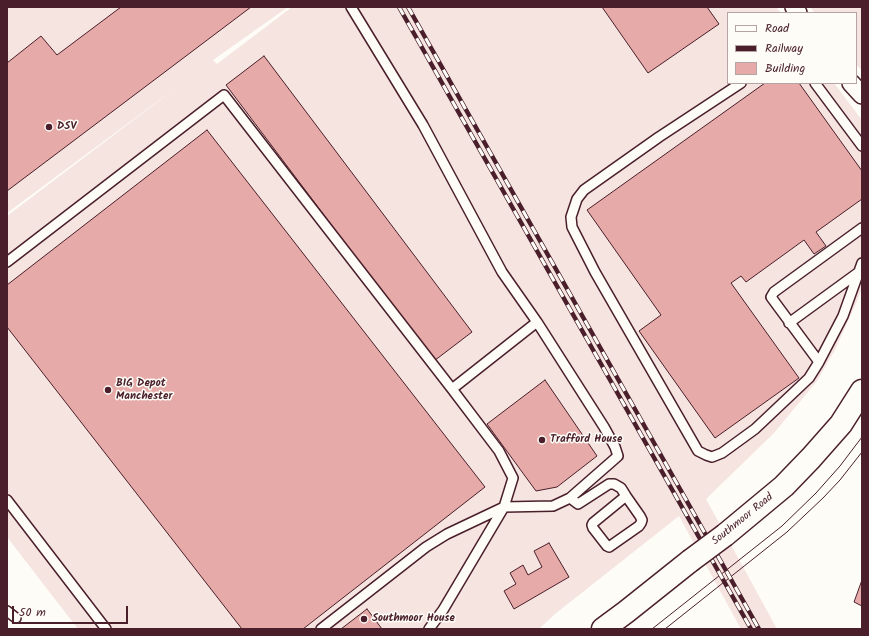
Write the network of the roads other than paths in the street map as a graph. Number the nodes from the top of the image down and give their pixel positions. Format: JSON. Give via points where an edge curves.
{"nodes":[{"id":1,"x":351,"y":7,"type":"edge"},
{"id":2,"x":739,"y":84,"type":"edge"},
{"id":3,"x":816,"y":84,"type":"edge"},
{"id":4,"x":852,"y":84,"type":"edge"},
{"id":5,"x":862,"y":95,"type":"edge"},
{"id":6,"x":862,"y":146,"type":"edge"},
{"id":7,"x":862,"y":228,"type":"edge"},
{"id":8,"x":7,"y":262,"type":"edge"},
{"id":9,"x":861,"y":267,"type":"edge"},
{"id":10,"x":537,"y":322,"type":"junction"},
{"id":11,"x":790,"y":323,"type":"junction"},
{"id":12,"x":818,"y":362,"type":"junction"},
{"id":13,"x":452,"y":389,"type":"junction"},
{"id":14,"x":862,"y":391,"type":"edge"},
{"id":15,"x":626,"y":496,"type":"junction"},
{"id":16,"x":570,"y":498,"type":"junction"},
{"id":17,"x":7,"y":500,"type":"edge"},
{"id":18,"x":504,"y":507,"type":"junction"},
{"id":19,"x":7,"y":611,"type":"edge"},
{"id":20,"x":16,"y":618,"type":"dead end"},
{"id":21,"x":106,"y":629,"type":"edge"},
{"id":22,"x":322,"y":629,"type":"edge"},
{"id":23,"x":429,"y":629,"type":"edge"},
{"id":24,"x":603,"y":629,"type":"edge"}],
"edges":[{"from":1,"to":10,"type":"lane","via":[[423,125],[502,272]]},
{"from":2,"to":12,"type":"lane","via":[[584,190],[574,207],[572,227],[595,272],[698,451],[712,457],[722,453],[755,429],[809,378]]},
{"from":3,"to":6,"type":"lane"},
{"from":4,"to":5,"type":"street"},
{"from":7,"to":11,"type":"lane","via":[[774,292],[771,297],[773,301]]},
{"from":8,"to":13,"type":"lane","via":[[224,95]]},
{"from":9,"to":11,"type":"lane"},
{"from":9,"to":12,"type":"lane","via":[[843,316]]},
{"from":10,"to":13,"type":"lane"},
{"from":10,"to":16,"type":"lane","via":[[604,427],[618,456]]},
{"from":11,"to":12,"type":"lane"},
{"from":13,"to":18,"type":"lane","via":[[499,451],[513,478]]},
{"from":14,"to":24,"type":"street","name":"Southmoor Road","bridge":true,"via":[[841,424],[784,486]]},
{"from":15,"to":15,"type":"lane","via":[[640,516],[641,523],[609,547],[606,546],[592,523]]},
{"from":15,"to":16,"type":"lane","via":[[617,485],[609,484],[578,504]]},
{"from":16,"to":18,"type":"lane","via":[[553,506]]},
{"from":17,"to":21,"type":"lane"},
{"from":18,"to":22,"type":"lane","via":[[447,534],[426,548]]},
{"from":18,"to":23,"type":"lane"},
{"from":19,"to":20,"type":"lane"}]}
